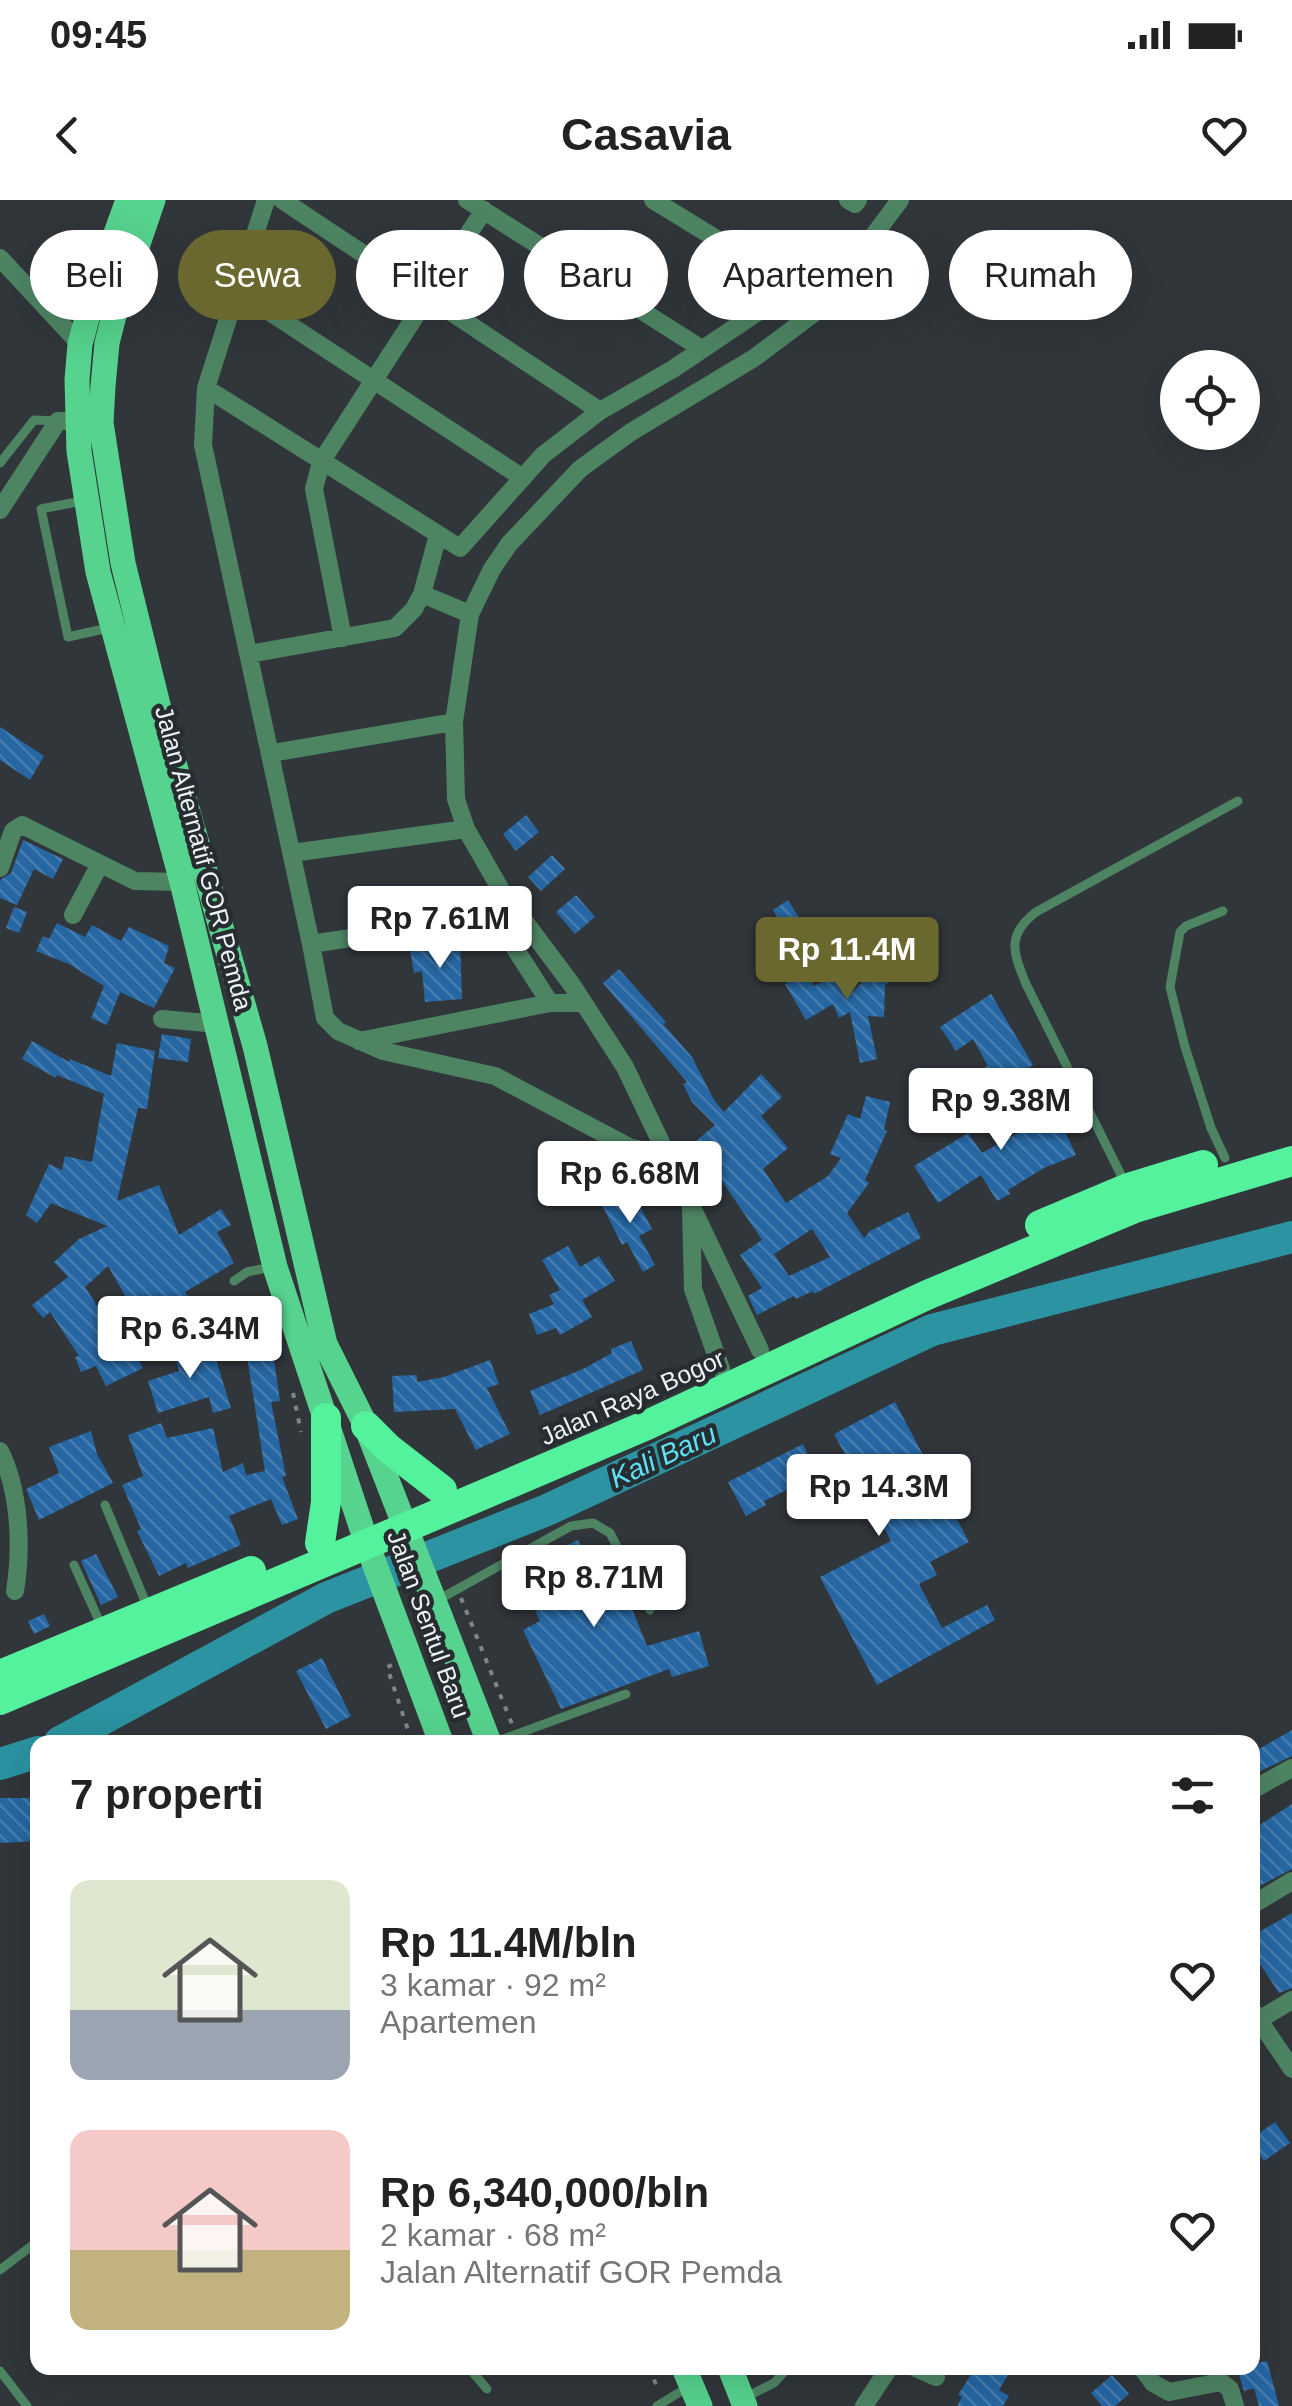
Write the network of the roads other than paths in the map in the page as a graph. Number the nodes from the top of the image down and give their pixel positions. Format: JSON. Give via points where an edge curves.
{"nodes":[{"id":1,"x":128,"y":200,"type":"edge"},
{"id":2,"x":153,"y":200,"type":"edge"},
{"id":3,"x":266,"y":200,"type":"edge"},
{"id":4,"x":282,"y":200,"type":"edge"},
{"id":5,"x":467,"y":200,"type":"edge"},
{"id":6,"x":653,"y":200,"type":"edge"},
{"id":7,"x":848,"y":200,"type":"edge"},
{"id":8,"x":858,"y":200,"type":"edge"},
{"id":9,"x":900,"y":200,"type":"edge"},
{"id":10,"x":484,"y":210,"type":"junction"},
{"id":11,"x":256,"y":230,"type":"edge"},
{"id":12,"x":471,"y":230,"type":"edge"},
{"id":13,"x":356,"y":249,"type":"edge"},
{"id":14,"x":0,"y":258,"type":"edge"},
{"id":15,"x":227,"y":320,"type":"edge"},
{"id":16,"x":281,"y":320,"type":"edge"},
{"id":17,"x":410,"y":320,"type":"edge"},
{"id":18,"x":462,"y":320,"type":"edge"},
{"id":19,"x":80,"y":344,"type":"junction"},
{"id":20,"x":702,"y":349,"type":"junction"},
{"id":21,"x":371,"y":381,"type":"junction"},
{"id":22,"x":206,"y":388,"type":"junction"},
{"id":23,"x":600,"y":411,"type":"junction"},
{"id":24,"x":67,"y":421,"type":"junction"},
{"id":25,"x":321,"y":462,"type":"junction"},
{"id":26,"x":0,"y":463,"type":"edge"},
{"id":27,"x":523,"y":478,"type":"junction"},
{"id":28,"x":85,"y":500,"type":"junction"},
{"id":29,"x":0,"y":510,"type":"edge"},
{"id":30,"x":438,"y":535,"type":"junction"},
{"id":31,"x":422,"y":594,"type":"junction"},
{"id":32,"x":470,"y":614,"type":"junction"},
{"id":33,"x":110,"y":627,"type":"junction"},
{"id":34,"x":343,"y":638,"type":"junction"},
{"id":35,"x":249,"y":654,"type":"junction"},
{"id":36,"x":454,"y":722,"type":"junction"},
{"id":37,"x":272,"y":753,"type":"junction"},
{"id":38,"x":1238,"y":801,"type":"dead end"},
{"id":39,"x":466,"y":829,"type":"junction"},
{"id":40,"x":292,"y":853,"type":"junction"},
{"id":41,"x":100,"y":864,"type":"junction"},
{"id":42,"x":0,"y":868,"type":"edge"},
{"id":43,"x":182,"y":882,"type":"junction"},
{"id":44,"x":1223,"y":911,"type":"dead end"},
{"id":45,"x":73,"y":916,"type":"dead end"},
{"id":46,"x":311,"y":944,"type":"junction"},
{"id":47,"x":550,"y":1003,"type":"junction"},
{"id":48,"x":583,"y":1003,"type":"junction"},
{"id":49,"x":162,"y":1019,"type":"dead end"},
{"id":50,"x":218,"y":1024,"type":"junction"},
{"id":51,"x":359,"y":1041,"type":"junction"},
{"id":52,"x":1292,"y":1140,"type":"edge"},
{"id":53,"x":667,"y":1156,"type":"junction"},
{"id":54,"x":1225,"y":1158,"type":"junction"},
{"id":55,"x":1292,"y":1162,"type":"edge"},
{"id":56,"x":1128,"y":1188,"type":"junction"},
{"id":57,"x":690,"y":1203,"type":"junction"},
{"id":58,"x":275,"y":1267,"type":"junction"},
{"id":59,"x":234,"y":1281,"type":"dead end"},
{"id":60,"x":844,"y":1322,"type":"junction"},
{"id":61,"x":760,"y":1350,"type":"junction"},
{"id":62,"x":720,"y":1369,"type":"junction"},
{"id":63,"x":326,"y":1418,"type":"junction"},
{"id":64,"x":366,"y":1426,"type":"junction"},
{"id":65,"x":0,"y":1451,"type":"edge"},
{"id":66,"x":442,"y":1490,"type":"junction"},
{"id":67,"x":105,"y":1506,"type":"dead end"},
{"id":68,"x":406,"y":1527,"type":"junction"},
{"id":69,"x":366,"y":1541,"type":"junction"},
{"id":70,"x":320,"y":1543,"type":"junction"},
{"id":71,"x":74,"y":1565,"type":"dead end"},
{"id":72,"x":15,"y":1591,"type":"dead end"},
{"id":73,"x":441,"y":1594,"type":"junction"},
{"id":74,"x":650,"y":1610,"type":"dead end"},
{"id":75,"x":150,"y":1611,"type":"junction"},
{"id":76,"x":103,"y":1633,"type":"junction"},
{"id":77,"x":0,"y":1675,"type":"edge"},
{"id":78,"x":626,"y":1694,"type":"dead end"},
{"id":79,"x":0,"y":1700,"type":"edge"},
{"id":80,"x":438,"y":1735,"type":"edge"},
{"id":81,"x":490,"y":1735,"type":"edge"},
{"id":82,"x":511,"y":1735,"type":"edge"},
{"id":83,"x":1292,"y":1768,"type":"edge"},
{"id":84,"x":1260,"y":1786,"type":"edge"},
{"id":85,"x":1292,"y":1881,"type":"edge"},
{"id":86,"x":1260,"y":1899,"type":"edge"},
{"id":87,"x":1292,"y":2000,"type":"edge"},
{"id":88,"x":1260,"y":2013,"type":"edge"},
{"id":89,"x":1260,"y":2021,"type":"edge"},
{"id":90,"x":1292,"y":2069,"type":"edge"},
{"id":91,"x":30,"y":2248,"type":"edge"},
{"id":92,"x":0,"y":2270,"type":"edge"},
{"id":93,"x":0,"y":2371,"type":"edge"},
{"id":94,"x":475,"y":2375,"type":"edge"},
{"id":95,"x":733,"y":2375,"type":"edge"},
{"id":96,"x":781,"y":2375,"type":"edge"},
{"id":97,"x":884,"y":2375,"type":"edge"},
{"id":98,"x":1147,"y":2375,"type":"edge"},
{"id":99,"x":692,"y":2386,"type":"edge"},
{"id":100,"x":487,"y":2390,"type":"dead end"},
{"id":101,"x":24,"y":2402,"type":"edge"},
{"id":102,"x":743,"y":2402,"type":"edge"},
{"id":103,"x":661,"y":2403,"type":"edge"},
{"id":104,"x":11,"y":2406,"type":"edge"},
{"id":105,"x":864,"y":2406,"type":"edge"},
{"id":106,"x":1235,"y":2406,"type":"edge"}],
"edges":[{"from":1,"to":19,"type":"main road","name":"Jalan Alternatif GOR Pemda"},
{"from":2,"to":64,"type":"main road","name":"Jalan Alternatif GOR Pemda","via":[[112,326],[103,386],[101,423],[122,562],[255,1046],[325,1344]]},
{"from":3,"to":11,"type":"street"},
{"from":4,"to":13,"type":"street"},
{"from":5,"to":10,"type":"street"},
{"from":6,"to":20,"type":"street","via":[[775,280],[764,308]]},
{"from":7,"to":8,"type":"street"},
{"from":9,"to":32,"type":"street","via":[[818,310],[580,469],[509,544]]},
{"from":10,"to":12,"type":"street"},
{"from":10,"to":20,"type":"street"},
{"from":14,"to":19,"type":"street"},
{"from":15,"to":22,"type":"street"},
{"from":16,"to":21,"type":"street"},
{"from":17,"to":21,"type":"street"},
{"from":18,"to":23,"type":"street"},
{"from":19,"to":24,"type":"main road","name":"Jalan Alternatif GOR Pemda"},
{"from":20,"to":23,"type":"street"},
{"from":21,"to":25,"type":"street"},
{"from":21,"to":27,"type":"street"},
{"from":22,"to":25,"type":"street"},
{"from":22,"to":35,"type":"street","via":[[203,445]]},
{"from":23,"to":27,"type":"street"},
{"from":24,"to":26,"type":"lane","via":[[34,420]]},
{"from":24,"to":28,"type":"main road","name":"Jalan Alternatif GOR Pemda"},
{"from":24,"to":29,"type":"street"},
{"from":25,"to":30,"type":"street"},
{"from":25,"to":34,"type":"street","via":[[314,489]]},
{"from":27,"to":30,"type":"street","via":[[460,548]]},
{"from":28,"to":33,"type":"main road","name":"Jalan Alternatif GOR Pemda"},
{"from":28,"to":33,"type":"lane","via":[[42,509],[68,637]]},
{"from":30,"to":31,"type":"street"},
{"from":31,"to":32,"type":"street"},
{"from":31,"to":34,"type":"street","via":[[395,628]]},
{"from":32,"to":36,"type":"street"},
{"from":33,"to":43,"type":"main road","name":"Jalan Alternatif GOR Pemda"},
{"from":34,"to":35,"type":"street"},
{"from":35,"to":37,"type":"street"},
{"from":36,"to":37,"type":"street"},
{"from":36,"to":39,"type":"street","via":[[456,799]]},
{"from":37,"to":40,"type":"street"},
{"from":38,"to":56,"type":"lane","via":[[1036,912],[1016,935],[1013,952],[1026,984]]},
{"from":39,"to":40,"type":"street"},
{"from":39,"to":48,"type":"street"},
{"from":40,"to":46,"type":"street"},
{"from":41,"to":42,"type":"street","via":[[18,825]]},
{"from":41,"to":43,"type":"street","via":[[136,882]]},
{"from":41,"to":45,"type":"street"},
{"from":43,"to":50,"type":"main road","name":"Jalan Alternatif GOR Pemda"},
{"from":44,"to":54,"type":"lane","via":[[1180,932],[1170,987],[1184,1047]]},
{"from":46,"to":47,"type":"street","via":[[490,917]]},
{"from":46,"to":51,"type":"street","via":[[325,1018]]},
{"from":47,"to":48,"type":"street"},
{"from":47,"to":51,"type":"street"},
{"from":48,"to":53,"type":"street","via":[[625,1067]]},
{"from":49,"to":50,"type":"street"},
{"from":50,"to":58,"type":"main road","name":"Jalan Alternatif GOR Pemda"},
{"from":51,"to":53,"type":"street","via":[[495,1076],[628,1148]]},
{"from":52,"to":54,"type":"highway","name":"Jalan Raya Bogor"},
{"from":53,"to":57,"type":"street"},
{"from":54,"to":56,"type":"highway","name":"Jalan Raya Bogor"},
{"from":55,"to":60,"type":"highway","name":"Jalan Raya Bogor","via":[[1134,1208],[927,1295]]},
{"from":56,"to":60,"type":"highway","name":"Jalan Raya Bogor"},
{"from":57,"to":61,"type":"street"},
{"from":57,"to":62,"type":"street","via":[[690,1274]]},
{"from":58,"to":59,"type":"lane"},
{"from":58,"to":63,"type":"main road","name":"Jalan Alternatif GOR Pemda"},
{"from":60,"to":61,"type":"highway","name":"Jalan Raya Bogor"},
{"from":60,"to":68,"type":"highway","name":"Jalan Raya Bogor","via":[[647,1425]]},
{"from":61,"to":62,"type":"highway","name":"Jalan Raya Bogor"},
{"from":62,"to":66,"type":"highway","name":"Jalan Raya Bogor"},
{"from":63,"to":69,"type":"main road","name":"Jalan Alternatif GOR Pemda"},
{"from":63,"to":70,"type":"highway"},
{"from":64,"to":66,"type":"highway"},
{"from":64,"to":68,"type":"main road","name":"Jalan Alternatif GOR Pemda"},
{"from":65,"to":72,"type":"street","via":[[13,1486]]},
{"from":66,"to":68,"type":"highway","name":"Jalan Raya Bogor"},
{"from":67,"to":75,"type":"lane"},
{"from":68,"to":69,"type":"highway","name":"Jalan Raya Bogor"},
{"from":68,"to":73,"type":"main road","name":"Jalan Sentul Baru"},
{"from":69,"to":70,"type":"highway","name":"Jalan Raya Bogor"},
{"from":69,"to":79,"type":"highway","name":"Jalan Raya Bogor"},
{"from":69,"to":80,"type":"main road","name":"Jalan Sentul Baru"},
{"from":70,"to":75,"type":"highway","name":"Jalan Raya Bogor"},
{"from":71,"to":76,"type":"lane"},
{"from":73,"to":74,"type":"lane","via":[[572,1526],[592,1523],[610,1533]]},
{"from":73,"to":81,"type":"main road","name":"Jalan Sentul Baru"},
{"from":75,"to":76,"type":"highway","name":"Jalan Raya Bogor"},
{"from":76,"to":77,"type":"highway","name":"Jalan Raya Bogor"},
{"from":78,"to":82,"type":"lane"},
{"from":83,"to":84,"type":"street"},
{"from":85,"to":86,"type":"street"},
{"from":87,"to":88,"type":"street"},
{"from":89,"to":90,"type":"street"},
{"from":91,"to":92,"type":"lane"},
{"from":93,"to":101,"type":"lane"},
{"from":94,"to":100,"type":"lane"},
{"from":95,"to":102,"type":"main road"},
{"from":96,"to":102,"type":"lane"},
{"from":97,"to":105,"type":"street"},
{"from":98,"to":106,"type":"street","via":[[1168,2392],[1221,2382]]},
{"from":99,"to":103,"type":"lane"},
{"from":101,"to":104,"type":"lane"}]}
